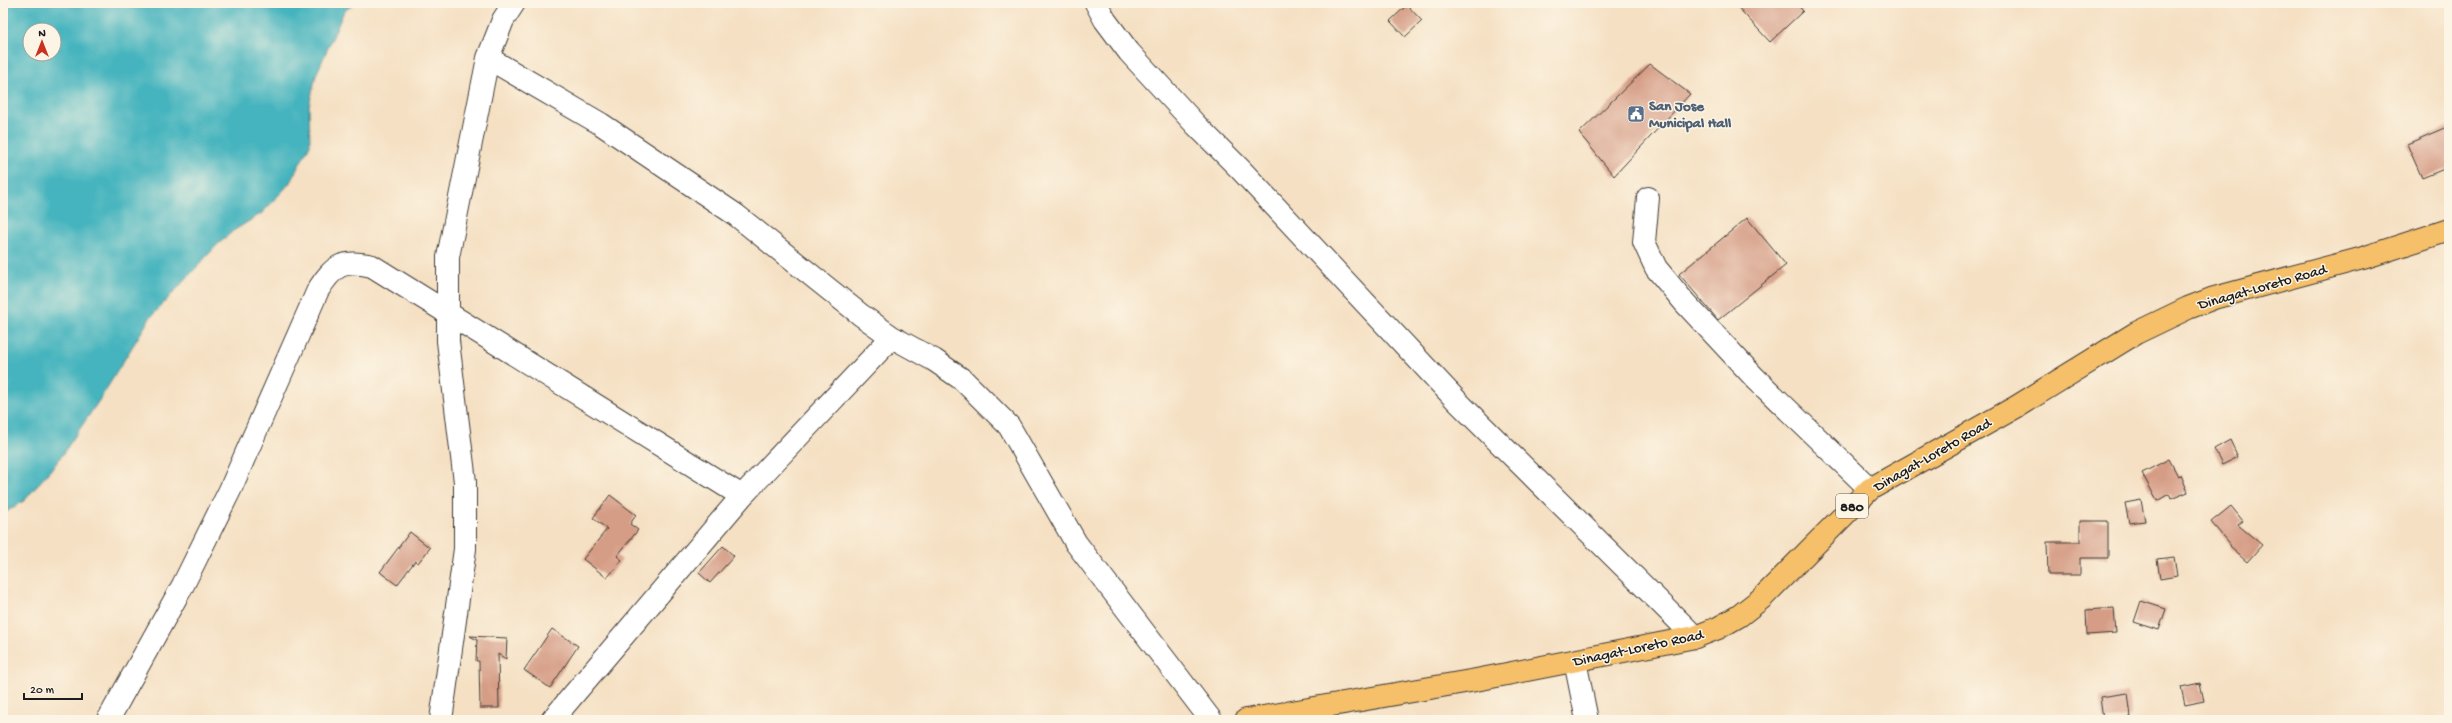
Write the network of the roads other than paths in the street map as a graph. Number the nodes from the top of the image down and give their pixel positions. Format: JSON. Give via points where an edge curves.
{"nodes":[{"id":1,"x":514,"y":3,"type":"edge"},
{"id":2,"x":1096,"y":3,"type":"edge"},
{"id":3,"x":488,"y":58,"type":"junction"},
{"id":4,"x":1648,"y":198,"type":"dead end"},
{"id":5,"x":2449,"y":230,"type":"edge"},
{"id":6,"x":446,"y":310,"type":"junction"},
{"id":7,"x":892,"y":337,"type":"junction"},
{"id":8,"x":1870,"y":489,"type":"junction"},
{"id":9,"x":742,"y":496,"type":"junction"},
{"id":10,"x":1695,"y":637,"type":"junction"},
{"id":11,"x":1575,"y":661,"type":"junction"},
{"id":12,"x":108,"y":720,"type":"edge"},
{"id":13,"x":441,"y":720,"type":"edge"},
{"id":14,"x":552,"y":720,"type":"edge"},
{"id":15,"x":1211,"y":720,"type":"edge"},
{"id":16,"x":1246,"y":720,"type":"edge"},
{"id":17,"x":1587,"y":720,"type":"edge"}],
"edges":[{"from":1,"to":3,"type":"street","via":[[503,20]]},
{"from":2,"to":10,"type":"street","via":[[1105,20],[1129,52],[1196,125],[1247,176],[1457,401]]},
{"from":3,"to":6,"type":"street","via":[[448,257]]},
{"from":3,"to":7,"type":"street","via":[[601,124],[736,215]]},
{"from":4,"to":8,"type":"street","via":[[1644,242],[1656,268],[1755,378]]},
{"from":5,"to":8,"type":"main road","name":"Dinagat-Loreto Road","number":"880","via":[[2363,258],[2241,289],[2188,308],[2136,333],[2016,407]]},
{"from":6,"to":9,"type":"street"},
{"from":6,"to":12,"type":"street","via":[[372,266],[356,262],[343,264],[330,273],[318,290],[230,490],[183,585]]},
{"from":6,"to":13,"type":"street","via":[[454,408],[465,482],[465,549]]},
{"from":7,"to":9,"type":"street"},
{"from":7,"to":15,"type":"street","via":[[934,360],[963,380],[1009,426],[1076,544]]},
{"from":8,"to":10,"type":"main road","name":"Dinagat-Loreto Road","number":"880","via":[[1762,598],[1739,616]]},
{"from":9,"to":14,"type":"street"},
{"from":10,"to":11,"type":"main road","name":"Dinagat-Loreto Road","number":"880"},
{"from":11,"to":16,"type":"main road","name":"Dinagat-Loreto Road","number":"880"},
{"from":11,"to":17,"type":"street"}]}
